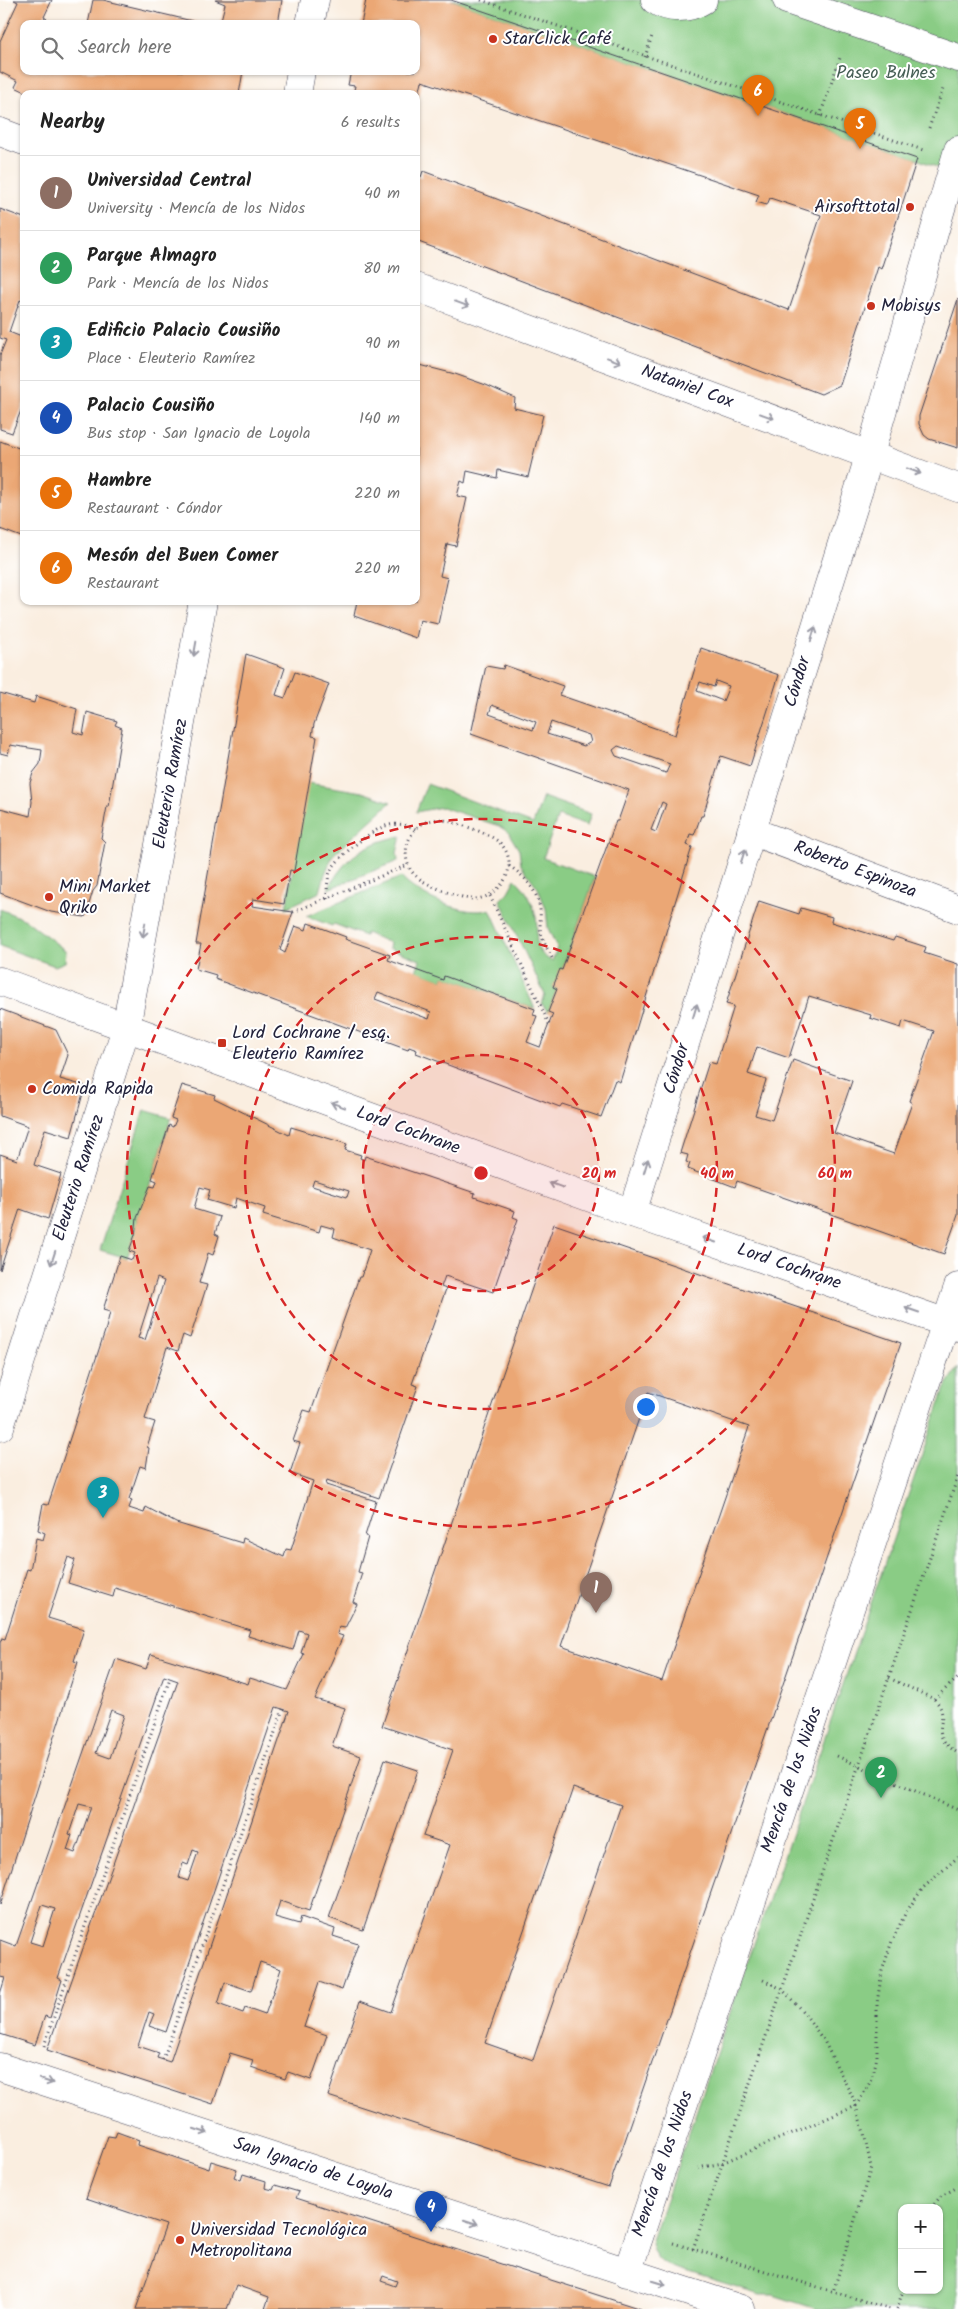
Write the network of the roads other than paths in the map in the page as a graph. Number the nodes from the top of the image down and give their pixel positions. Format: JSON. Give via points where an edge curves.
{"nodes":[{"id":1,"x":315,"y":0,"type":"edge"},
{"id":2,"x":655,"y":0,"type":"edge"},
{"id":3,"x":703,"y":0,"type":"edge"},
{"id":4,"x":786,"y":0,"type":"edge"},
{"id":5,"x":311,"y":20,"type":"edge"},
{"id":6,"x":956,"y":58,"type":"edge"},
{"id":7,"x":300,"y":75,"type":"edge"},
{"id":8,"x":298,"y":90,"type":"edge"},
{"id":9,"x":0,"y":132,"type":"edge"},
{"id":10,"x":20,"y":139,"type":"edge"},
{"id":11,"x":956,"y":155,"type":"edge"},
{"id":12,"x":420,"y":288,"type":"edge"},
{"id":13,"x":870,"y":454,"type":"junction"},
{"id":14,"x":958,"y":488,"type":"edge"},
{"id":15,"x":202,"y":605,"type":"edge"},
{"id":16,"x":751,"y":831,"type":"junction"},
{"id":17,"x":958,"y":909,"type":"edge"},
{"id":18,"x":0,"y":982,"type":"edge"},
{"id":19,"x":126,"y":1028,"type":"junction"},
{"id":20,"x":632,"y":1213,"type":"junction"},
{"id":21,"x":958,"y":1287,"type":"edge"},
{"id":22,"x":952,"y":1324,"type":"edge"},
{"id":23,"x":0,"y":1426,"type":"edge"},
{"id":24,"x":0,"y":2067,"type":"edge"},
{"id":25,"x":626,"y":2273,"type":"junction"},
{"id":26,"x":741,"y":2309,"type":"edge"}],
"edges":[{"from":1,"to":5,"type":"street"},
{"from":2,"to":3,"type":"street","via":[[674,8],[688,7]]},
{"from":4,"to":6,"type":"street"},
{"from":7,"to":8,"type":"street"},
{"from":9,"to":10,"type":"street"},
{"from":11,"to":13,"type":"street","name":"Cóndor"},
{"from":12,"to":13,"type":"street","name":"Nataniel Cox","one_way":true},
{"from":13,"to":14,"type":"street","name":"Nataniel Cox","one_way":true},
{"from":16,"to":13,"type":"street","name":"Cóndor","one_way":true},
{"from":15,"to":19,"type":"street","name":"Eleuterio Ramírez","one_way":true},
{"from":16,"to":17,"type":"street","name":"Roberto Espinoza"},
{"from":20,"to":16,"type":"street","name":"Cóndor","one_way":true},
{"from":18,"to":19,"type":"street","name":"Lord Cochrane"},
{"from":20,"to":19,"type":"street","name":"Lord Cochrane","one_way":true},
{"from":19,"to":23,"type":"street","name":"Eleuterio Ramírez","one_way":true},
{"from":22,"to":20,"type":"street","name":"Lord Cochrane","one_way":true},
{"from":21,"to":22,"type":"street","name":"Mencía de los Nidos"},
{"from":22,"to":25,"type":"street","name":"Mencía de los Nidos","via":[[805,1740]]},
{"from":24,"to":25,"type":"street","name":"San Ignacio de Loyola","one_way":true},
{"from":25,"to":26,"type":"street","name":"San Ignacio de Loyola","one_way":true}]}
